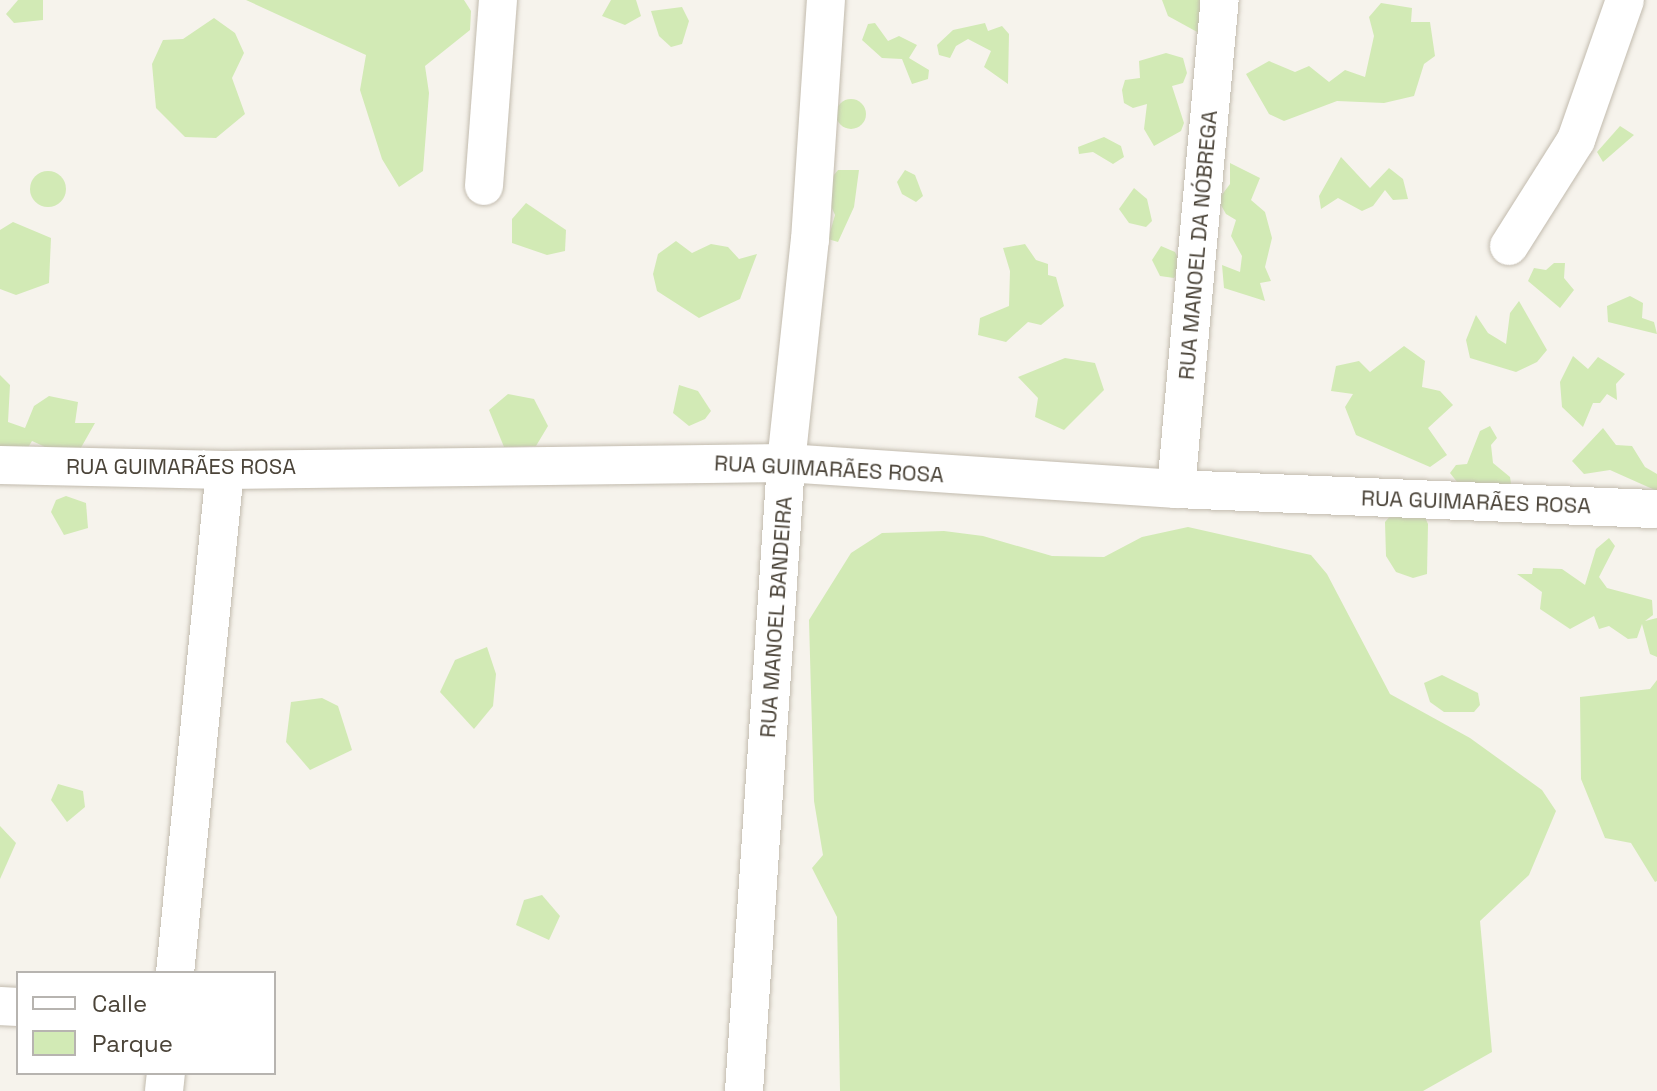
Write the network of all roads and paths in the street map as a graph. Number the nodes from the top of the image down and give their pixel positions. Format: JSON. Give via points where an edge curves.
{"nodes":[{"id":1,"x":498,"y":0,"type":"edge"},
{"id":2,"x":826,"y":0,"type":"edge"},
{"id":3,"x":1220,"y":0,"type":"edge"},
{"id":4,"x":1625,"y":0,"type":"edge"},
{"id":5,"x":484,"y":186,"type":"dead end"},
{"id":6,"x":1509,"y":246,"type":"dead end"},
{"id":7,"x":786,"y":463,"type":"junction"},
{"id":8,"x":0,"y":465,"type":"edge"},
{"id":9,"x":225,"y":470,"type":"junction"},
{"id":10,"x":1176,"y":489,"type":"junction"},
{"id":11,"x":1657,"y":509,"type":"edge"},
{"id":12,"x":175,"y":971,"type":"edge"},
{"id":13,"x":744,"y":1091,"type":"edge"}],
"edges":[{"from":1,"to":5,"type":"street"},
{"from":2,"to":7,"type":"street","name":"RUA MANOEL BANDEIRA","via":[[810,240]]},
{"from":3,"to":10,"type":"street","name":"RUA MANOEL DA NÓBREGA"},
{"from":4,"to":6,"type":"street","via":[[1576,140]]},
{"from":7,"to":9,"type":"street","name":"RUA GUIMARÃES ROSA","via":[[537,462]]},
{"from":7,"to":10,"type":"street","name":"RUA GUIMARÃES ROSA"},
{"from":7,"to":13,"type":"street","name":"RUA MANOEL BANDEIRA"},
{"from":8,"to":9,"type":"street","name":"RUA GUIMARÃES ROSA"},
{"from":9,"to":12,"type":"street"},
{"from":10,"to":11,"type":"street","name":"RUA GUIMARÃES ROSA"}]}
